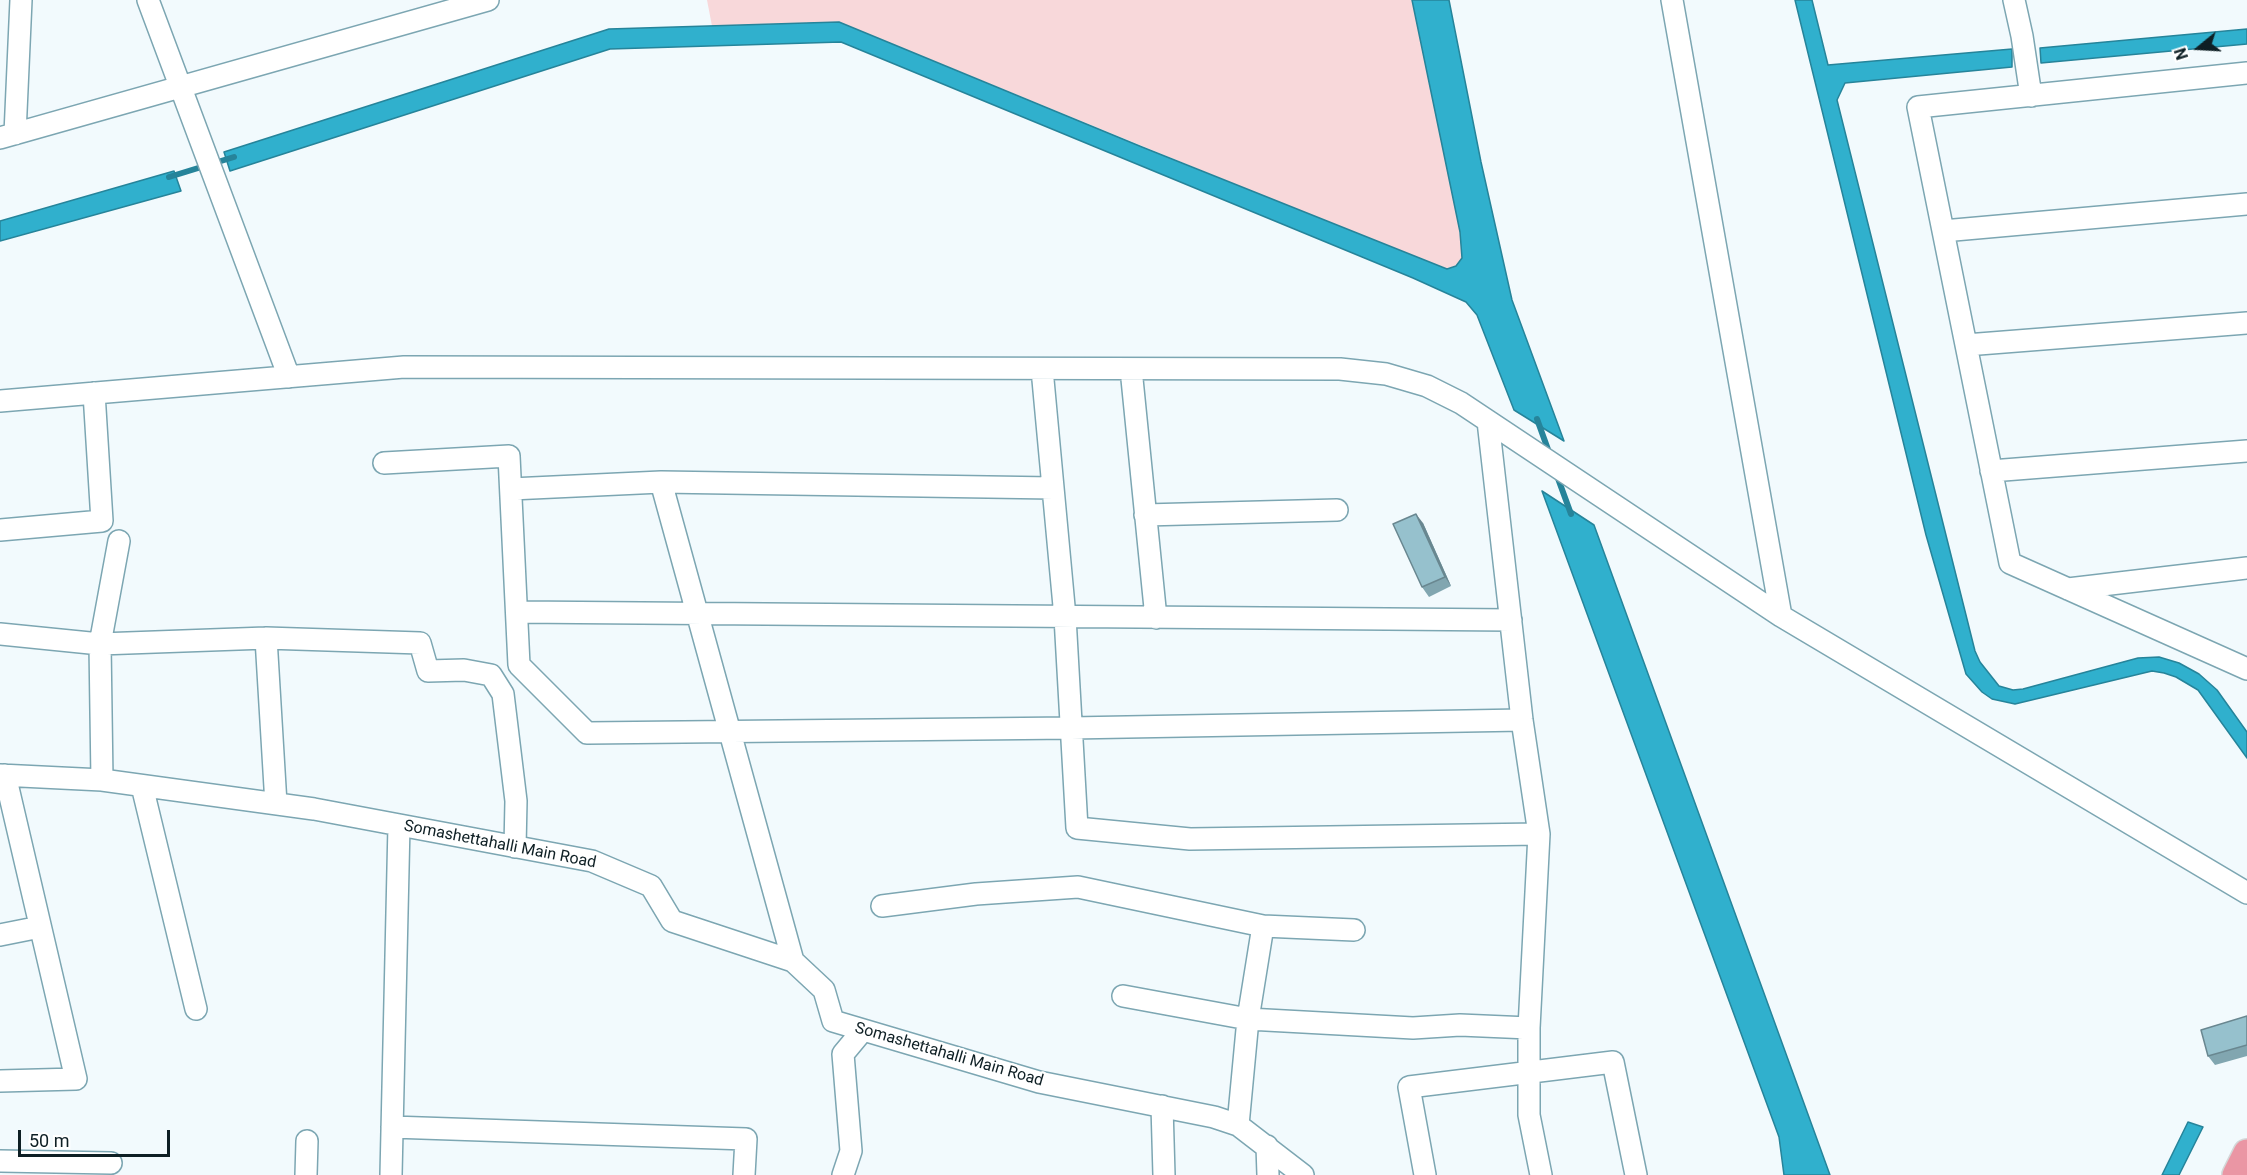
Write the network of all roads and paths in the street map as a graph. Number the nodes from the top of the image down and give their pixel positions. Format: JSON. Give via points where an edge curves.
{"nodes":[{"id":1,"x":21,"y":0,"type":"edge"},
{"id":2,"x":148,"y":0,"type":"edge"},
{"id":3,"x":1672,"y":0,"type":"edge"},
{"id":4,"x":2014,"y":0,"type":"edge"},
{"id":5,"x":476,"y":2,"type":"edge"},
{"id":6,"x":2247,"y":73,"type":"edge"},
{"id":7,"x":181,"y":87,"type":"junction"},
{"id":8,"x":2031,"y":96,"type":"junction"},
{"id":9,"x":7,"y":136,"type":"edge"},
{"id":10,"x":2247,"y":204,"type":"edge"},
{"id":11,"x":1943,"y":231,"type":"junction"},
{"id":12,"x":2247,"y":323,"type":"edge"},
{"id":13,"x":1966,"y":345,"type":"junction"},
{"id":14,"x":1042,"y":369,"type":"junction"},
{"id":15,"x":1131,"y":369,"type":"junction"},
{"id":16,"x":289,"y":377,"type":"junction"},
{"id":17,"x":94,"y":393,"type":"junction"},
{"id":18,"x":0,"y":401,"type":"edge"},
{"id":19,"x":1488,"y":420,"type":"junction"},
{"id":20,"x":2247,"y":451,"type":"edge"},
{"id":21,"x":384,"y":464,"type":"dead end"},
{"id":22,"x":1991,"y":471,"type":"junction"},
{"id":23,"x":661,"y":482,"type":"junction"},
{"id":24,"x":1053,"y":488,"type":"junction"},
{"id":25,"x":511,"y":489,"type":"junction"},
{"id":26,"x":1337,"y":510,"type":"dead end"},
{"id":27,"x":1146,"y":515,"type":"junction"},
{"id":28,"x":0,"y":530,"type":"edge"},
{"id":29,"x":119,"y":541,"type":"dead end"},
{"id":30,"x":2247,"y":568,"type":"edge"},
{"id":31,"x":2067,"y":589,"type":"junction"},
{"id":32,"x":517,"y":612,"type":"junction"},
{"id":33,"x":697,"y":613,"type":"junction"},
{"id":34,"x":1781,"y":616,"type":"junction"},
{"id":35,"x":1065,"y":617,"type":"junction"},
{"id":36,"x":1156,"y":618,"type":"junction"},
{"id":37,"x":1511,"y":620,"type":"junction"},
{"id":38,"x":0,"y":634,"type":"edge"},
{"id":39,"x":266,"y":638,"type":"junction"},
{"id":40,"x":100,"y":644,"type":"junction"},
{"id":41,"x":2247,"y":669,"type":"edge"},
{"id":42,"x":1522,"y":720,"type":"junction"},
{"id":43,"x":1071,"y":728,"type":"junction"},
{"id":44,"x":730,"y":732,"type":"junction"},
{"id":45,"x":2,"y":775,"type":"edge"},
{"id":46,"x":102,"y":780,"type":"junction"},
{"id":47,"x":142,"y":786,"type":"junction"},
{"id":48,"x":276,"y":804,"type":"junction"},
{"id":49,"x":399,"y":825,"type":"junction"},
{"id":50,"x":1539,"y":834,"type":"junction"},
{"id":51,"x":515,"y":847,"type":"junction"},
{"id":52,"x":2247,"y":893,"type":"edge"},
{"id":53,"x":882,"y":906,"type":"dead end"},
{"id":54,"x":1263,"y":926,"type":"junction"},
{"id":55,"x":40,"y":927,"type":"junction"},
{"id":56,"x":1354,"y":930,"type":"dead end"},
{"id":57,"x":0,"y":935,"type":"edge"},
{"id":58,"x":793,"y":961,"type":"junction"},
{"id":59,"x":1124,"y":996,"type":"dead end"},
{"id":60,"x":196,"y":1009,"type":"dead end"},
{"id":61,"x":1248,"y":1019,"type":"junction"},
{"id":62,"x":1529,"y":1028,"type":"junction"},
{"id":63,"x":863,"y":1030,"type":"junction"},
{"id":64,"x":0,"y":1081,"type":"edge"},
{"id":65,"x":1162,"y":1106,"type":"junction"},
{"id":66,"x":1238,"y":1125,"type":"junction"},
{"id":67,"x":392,"y":1127,"type":"junction"},
{"id":68,"x":307,"y":1141,"type":"dead end"},
{"id":69,"x":1267,"y":1146,"type":"junction"},
{"id":70,"x":2247,"y":1153,"type":"edge"},
{"id":71,"x":0,"y":1161,"type":"edge"},
{"id":72,"x":111,"y":1163,"type":"dead end"},
{"id":73,"x":306,"y":1175,"type":"edge"},
{"id":74,"x":391,"y":1175,"type":"edge"},
{"id":75,"x":744,"y":1175,"type":"edge"},
{"id":76,"x":843,"y":1175,"type":"edge"},
{"id":77,"x":1164,"y":1175,"type":"edge"},
{"id":78,"x":1268,"y":1175,"type":"edge"},
{"id":79,"x":1303,"y":1175,"type":"edge"},
{"id":80,"x":1425,"y":1175,"type":"edge"},
{"id":81,"x":1541,"y":1175,"type":"edge"},
{"id":82,"x":1636,"y":1175,"type":"edge"},
{"id":83,"x":2236,"y":1175,"type":"edge"}],
"edges":[{"from":1,"to":9,"type":"street"},
{"from":2,"to":7,"type":"street"},
{"from":3,"to":34,"type":"street"},
{"from":4,"to":8,"type":"street"},
{"from":5,"to":7,"type":"street"},
{"from":6,"to":8,"type":"street"},
{"from":7,"to":9,"type":"street"},
{"from":7,"to":16,"type":"street"},
{"from":8,"to":11,"type":"street","via":[[1918,107]]},
{"from":10,"to":11,"type":"street"},
{"from":11,"to":13,"type":"street"},
{"from":12,"to":13,"type":"street"},
{"from":13,"to":22,"type":"street"},
{"from":14,"to":15,"type":"street"},
{"from":14,"to":16,"type":"street","via":[[404,367]]},
{"from":14,"to":24,"type":"street"},
{"from":15,"to":19,"type":"street","via":[[1364,370],[1427,386]]},
{"from":15,"to":27,"type":"street"},
{"from":16,"to":17,"type":"street"},
{"from":17,"to":18,"type":"street"},
{"from":17,"to":28,"type":"street","via":[[102,521]]},
{"from":19,"to":34,"type":"street"},
{"from":19,"to":37,"type":"street"},
{"from":20,"to":22,"type":"street"},
{"from":21,"to":25,"type":"street","via":[[509,456]]},
{"from":22,"to":31,"type":"street","via":[[2010,563]]},
{"from":23,"to":24,"type":"street"},
{"from":23,"to":25,"type":"street"},
{"from":23,"to":33,"type":"street"},
{"from":24,"to":35,"type":"street"},
{"from":25,"to":32,"type":"street"},
{"from":26,"to":27,"type":"street"},
{"from":27,"to":36,"type":"street"},
{"from":29,"to":40,"type":"street"},
{"from":30,"to":31,"type":"street"},
{"from":31,"to":41,"type":"street"},
{"from":32,"to":33,"type":"street"},
{"from":32,"to":44,"type":"street","via":[[519,665],[587,733]]},
{"from":33,"to":35,"type":"street"},
{"from":33,"to":44,"type":"street"},
{"from":34,"to":52,"type":"street"},
{"from":35,"to":36,"type":"street"},
{"from":35,"to":43,"type":"street"},
{"from":36,"to":37,"type":"street"},
{"from":37,"to":42,"type":"street"},
{"from":38,"to":40,"type":"street"},
{"from":39,"to":40,"type":"street"},
{"from":39,"to":48,"type":"street"},
{"from":39,"to":51,"type":"street","via":[[420,643],[428,671],[464,670],[491,675],[503,694],[516,801]]},
{"from":40,"to":46,"type":"street"},
{"from":42,"to":43,"type":"street"},
{"from":42,"to":50,"type":"street"},
{"from":43,"to":44,"type":"street"},
{"from":43,"to":50,"type":"street","via":[[1077,828],[1190,839]]},
{"from":44,"to":58,"type":"street"},
{"from":45,"to":46,"type":"street","name":"Somashettahalli Main Road"},
{"from":45,"to":55,"type":"street"},
{"from":46,"to":47,"type":"street","name":"Somashettahalli Main Road"},
{"from":47,"to":48,"type":"street","name":"Somashettahalli Main Road"},
{"from":47,"to":60,"type":"street"},
{"from":48,"to":49,"type":"street","name":"Somashettahalli Main Road"},
{"from":49,"to":51,"type":"street","name":"Somashettahalli Main Road"},
{"from":49,"to":67,"type":"street"},
{"from":50,"to":62,"type":"street"},
{"from":51,"to":58,"type":"street","name":"Somashettahalli Main Road","via":[[592,861],[651,886],[672,921]]},
{"from":53,"to":54,"type":"street","via":[[1078,887]]},
{"from":54,"to":56,"type":"street"},
{"from":54,"to":61,"type":"street"},
{"from":55,"to":57,"type":"street"},
{"from":55,"to":64,"type":"street","via":[[76,1079]]},
{"from":58,"to":63,"type":"street","name":"Somashettahalli Main Road","via":[[824,990],[832,1021]]},
{"from":59,"to":61,"type":"street"},
{"from":61,"to":62,"type":"street","via":[[1413,1028]]},
{"from":61,"to":66,"type":"street"},
{"from":62,"to":81,"type":"street","via":[[1529,1115]]},
{"from":63,"to":65,"type":"street","name":"Somashettahalli Main Road","via":[[1039,1082]]},
{"from":63,"to":76,"type":"street","via":[[843,1054],[851,1151]]},
{"from":65,"to":66,"type":"street","name":"Somashettahalli Main Road"},
{"from":65,"to":77,"type":"street"},
{"from":66,"to":69,"type":"street","name":"Somashettahalli Main Road"},
{"from":67,"to":74,"type":"street"},
{"from":67,"to":75,"type":"street","via":[[746,1139]]},
{"from":68,"to":73,"type":"street"},
{"from":69,"to":78,"type":"street"},
{"from":69,"to":79,"type":"street","name":"Somashettahalli Main Road"},
{"from":70,"to":83,"type":"main road"},
{"from":71,"to":72,"type":"street"},
{"from":80,"to":82,"type":"street","via":[[1409,1088],[1613,1062]]}]}
